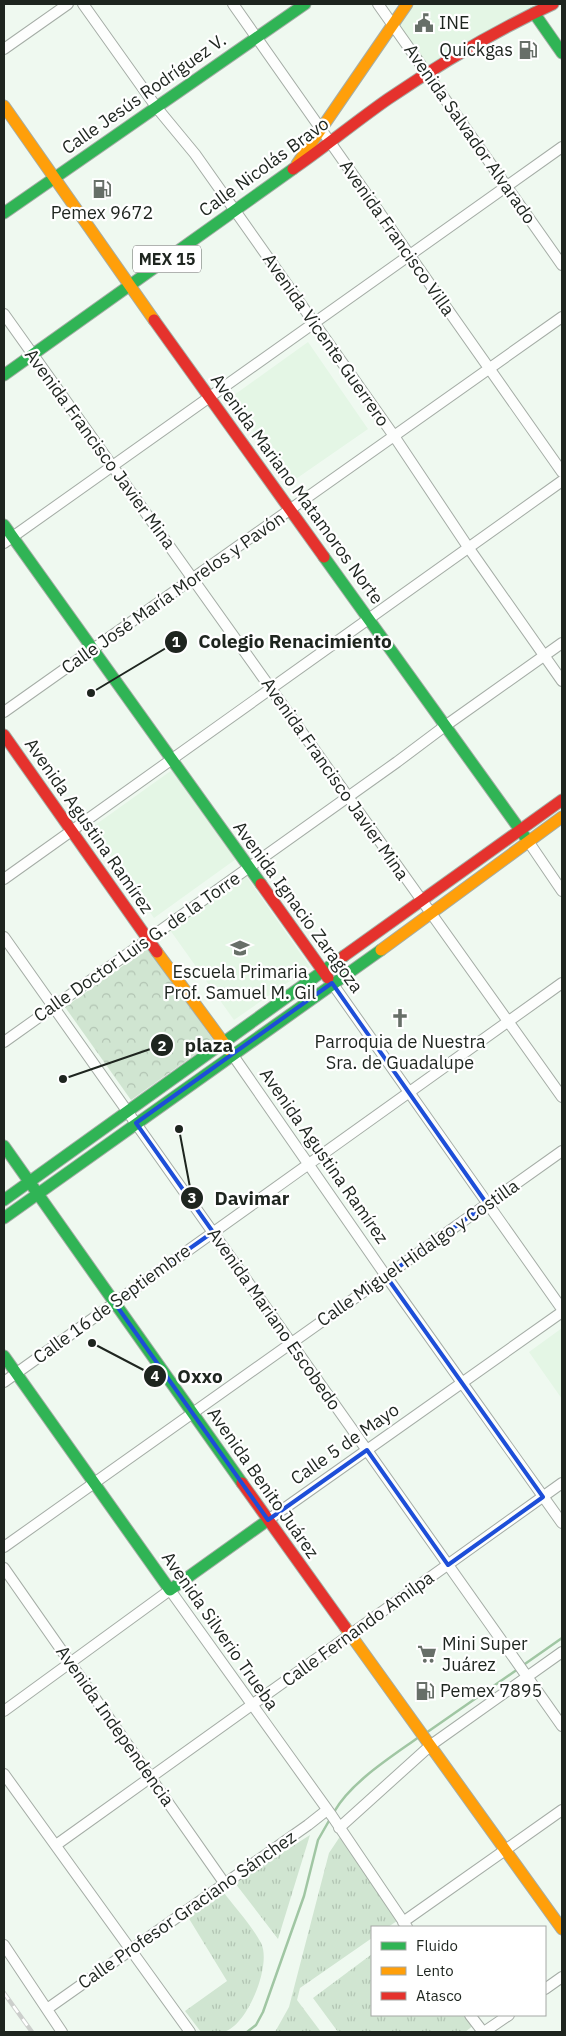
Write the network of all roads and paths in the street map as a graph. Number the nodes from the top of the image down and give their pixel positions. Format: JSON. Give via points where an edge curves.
{"nodes":[{"id":1,"x":68,"y":4,"type":"edge"},
{"id":2,"x":83,"y":4,"type":"edge"},
{"id":3,"x":234,"y":4,"type":"edge"},
{"id":4,"x":305,"y":4,"type":"edge"},
{"id":5,"x":378,"y":4,"type":"edge"},
{"id":6,"x":407,"y":4,"type":"edge"},
{"id":7,"x":553,"y":4,"type":"edge"},
{"id":8,"x":534,"y":13,"type":"junction"},
{"id":9,"x":393,"y":24,"type":"junction"},
{"id":10,"x":257,"y":37,"type":"junction"},
{"id":11,"x":4,"y":49,"type":"edge"},
{"id":12,"x":562,"y":53,"type":"edge"},
{"id":13,"x":427,"y":73,"type":"junction"},
{"id":14,"x":4,"y":106,"type":"edge"},
{"id":15,"x":156,"y":108,"type":"junction"},
{"id":16,"x":322,"y":128,"type":"junction"},
{"id":17,"x":330,"y":141,"type":"junction"},
{"id":18,"x":562,"y":147,"type":"edge"},
{"id":19,"x":296,"y":167,"type":"junction"},
{"id":20,"x":54,"y":178,"type":"junction"},
{"id":21,"x":507,"y":186,"type":"junction"},
{"id":22,"x":235,"y":210,"type":"junction"},
{"id":23,"x":4,"y":213,"type":"edge"},
{"id":24,"x":409,"y":255,"type":"junction"},
{"id":25,"x":562,"y":265,"type":"edge"},
{"id":26,"x":130,"y":286,"type":"junction"},
{"id":27,"x":4,"y":314,"type":"edge"},
{"id":28,"x":562,"y":317,"type":"edge"},
{"id":29,"x":314,"y":323,"type":"junction"},
{"id":30,"x":32,"y":354,"type":"junction"},
{"id":31,"x":489,"y":368,"type":"junction"},
{"id":32,"x":4,"y":375,"type":"edge"},
{"id":33,"x":210,"y":397,"type":"junction"},
{"id":34,"x":394,"y":436,"type":"junction"},
{"id":35,"x":112,"y":466,"type":"junction"},
{"id":36,"x":562,"y":472,"type":"edge"},
{"id":37,"x":562,"y":480,"type":"edge"},
{"id":38,"x":290,"y":510,"type":"junction"},
{"id":39,"x":4,"y":526,"type":"edge"},
{"id":40,"x":8,"y":540,"type":"edge"},
{"id":41,"x":468,"y":547,"type":"junction"},
{"id":42,"x":193,"y":579,"type":"junction"},
{"id":43,"x":369,"y":619,"type":"junction"},
{"id":44,"x":562,"y":642,"type":"edge"},
{"id":45,"x":92,"y":650,"type":"junction"},
{"id":46,"x":544,"y":655,"type":"junction"},
{"id":47,"x":562,"y":680,"type":"edge"},
{"id":48,"x":271,"y":689,"type":"junction"},
{"id":49,"x":4,"y":712,"type":"edge"},
{"id":50,"x":445,"y":726,"type":"junction"},
{"id":51,"x":4,"y":735,"type":"edge"},
{"id":52,"x":171,"y":760,"type":"junction"},
{"id":53,"x":348,"y":797,"type":"junction"},
{"id":54,"x":562,"y":800,"type":"edge"},
{"id":55,"x":562,"y":817,"type":"edge"},
{"id":56,"x":521,"y":830,"type":"junction"},
{"id":57,"x":71,"y":831,"type":"junction"},
{"id":58,"x":528,"y":841,"type":"junction"},
{"id":59,"x":248,"y":868,"type":"junction"},
{"id":60,"x":4,"y":879,"type":"edge"},
{"id":61,"x":562,"y":891,"type":"edge"},
{"id":62,"x":421,"y":900,"type":"junction"},
{"id":63,"x":430,"y":913,"type":"junction"},
{"id":64,"x":4,"y":937,"type":"edge"},
{"id":65,"x":148,"y":939,"type":"junction"},
{"id":66,"x":323,"y":971,"type":"junction"},
{"id":67,"x":332,"y":983,"type":"junction"},
{"id":68,"x":562,"y":983,"type":"edge"},
{"id":69,"x":53,"y":1007,"type":"junction"},
{"id":70,"x":508,"y":1021,"type":"junction"},
{"id":71,"x":4,"y":1042,"type":"edge"},
{"id":72,"x":224,"y":1042,"type":"junction"},
{"id":73,"x":232,"y":1054,"type":"junction"},
{"id":74,"x":408,"y":1092,"type":"junction"},
{"id":75,"x":562,"y":1097,"type":"edge"},
{"id":76,"x":128,"y":1111,"type":"junction"},
{"id":77,"x":136,"y":1123,"type":"junction"},
{"id":78,"x":4,"y":1146,"type":"edge"},
{"id":79,"x":562,"y":1150,"type":"edge"},
{"id":80,"x":308,"y":1164,"type":"junction"},
{"id":81,"x":29,"y":1182,"type":"junction"},
{"id":82,"x":38,"y":1194,"type":"junction"},
{"id":83,"x":4,"y":1200,"type":"edge"},
{"id":84,"x":487,"y":1204,"type":"junction"},
{"id":85,"x":4,"y":1218,"type":"edge"},
{"id":86,"x":213,"y":1232,"type":"junction"},
{"id":87,"x":386,"y":1276,"type":"junction"},
{"id":88,"x":114,"y":1302,"type":"junction"},
{"id":89,"x":562,"y":1313,"type":"edge"},
{"id":90,"x":291,"y":1343,"type":"junction"},
{"id":91,"x":4,"y":1356,"type":"edge"},
{"id":92,"x":16,"y":1373,"type":"junction"},
{"id":93,"x":4,"y":1382,"type":"edge"},
{"id":94,"x":461,"y":1382,"type":"junction"},
{"id":95,"x":192,"y":1413,"type":"junction"},
{"id":96,"x":367,"y":1450,"type":"junction"},
{"id":97,"x":94,"y":1483,"type":"junction"},
{"id":98,"x":562,"y":1483,"type":"edge"},
{"id":99,"x":543,"y":1497,"type":"junction"},
{"id":100,"x":268,"y":1520,"type":"junction"},
{"id":101,"x":562,"y":1523,"type":"edge"},
{"id":102,"x":4,"y":1547,"type":"edge"},
{"id":103,"x":448,"y":1565,"type":"junction"},
{"id":104,"x":4,"y":1568,"type":"edge"},
{"id":105,"x":170,"y":1590,"type":"junction"},
{"id":106,"x":350,"y":1635,"type":"junction"},
{"id":107,"x":562,"y":1652,"type":"edge"},
{"id":108,"x":70,"y":1662,"type":"junction"},
{"id":109,"x":527,"y":1676,"type":"junction"},
{"id":110,"x":252,"y":1705,"type":"junction"},
{"id":111,"x":4,"y":1711,"type":"edge"},
{"id":112,"x":562,"y":1726,"type":"edge"},
{"id":113,"x":429,"y":1743,"type":"junction"},
{"id":114,"x":4,"y":1774,"type":"edge"},
{"id":115,"x":151,"y":1778,"type":"junction"},
{"id":116,"x":327,"y":1810,"type":"junction"},
{"id":117,"x":562,"y":1810,"type":"edge"},
{"id":118,"x":339,"y":1828,"type":"junction"},
{"id":119,"x":56,"y":1845,"type":"junction"},
{"id":120,"x":506,"y":1850,"type":"junction"},
{"id":121,"x":225,"y":1884,"type":"junction"},
{"id":122,"x":405,"y":1925,"type":"edge"},
{"id":123,"x":562,"y":1929,"type":"edge"},
{"id":124,"x":4,"y":1946,"type":"edge"},
{"id":125,"x":130,"y":1950,"type":"junction"},
{"id":126,"x":562,"y":1977,"type":"edge"},
{"id":127,"x":546,"y":1988,"type":"edge"},
{"id":128,"x":46,"y":2009,"type":"junction"},
{"id":129,"x":471,"y":2016,"type":"edge"},
{"id":130,"x":508,"y":2016,"type":"edge"},
{"id":131,"x":62,"y":2032,"type":"edge"},
{"id":132,"x":190,"y":2032,"type":"edge"},
{"id":133,"x":484,"y":2032,"type":"edge"}],
"edges":[{"from":1,"to":11,"type":"street"},
{"from":2,"to":15,"type":"street","name":"Avenida Vicente Guerrero"},
{"from":3,"to":10,"type":"street","name":"Avenida Francisco Villa"},
{"from":4,"to":10,"type":"street","name":"Calle Jesús Rodríguez V."},
{"from":5,"to":9,"type":"street","name":"Avenida Salvador Alvarado"},
{"from":6,"to":9,"type":"street"},
{"from":7,"to":8,"type":"street","name":"Calle Nicolás Bravo","number":"MEX 15"},
{"from":8,"to":12,"type":"street"},
{"from":8,"to":13,"type":"street","name":"Calle Nicolás Bravo","number":"MEX 15","via":[[484,38]]},
{"from":9,"to":13,"type":"street","name":"Avenida Salvador Alvarado"},
{"from":9,"to":16,"type":"street"},
{"from":10,"to":15,"type":"street","name":"Calle Jesús Rodríguez V."},
{"from":10,"to":16,"type":"street","name":"Avenida Francisco Villa"},
{"from":13,"to":17,"type":"street","name":"Calle Nicolás Bravo","number":"MEX 15"},
{"from":13,"to":21,"type":"street","name":"Avenida Salvador Alvarado"},
{"from":14,"to":20,"type":"street","name":"Avenida Mariano Matamoros Norte"},
{"from":15,"to":20,"type":"street","name":"Calle Jesús Rodríguez V."},
{"from":15,"to":22,"type":"street","name":"Avenida Vicente Guerrero","via":[[195,154]]},
{"from":16,"to":17,"type":"street","name":"Avenida Francisco Villa"},
{"from":16,"to":19,"type":"street"},
{"from":17,"to":19,"type":"street","name":"Calle Nicolás Bravo","number":"MEX 15"},
{"from":17,"to":24,"type":"street","name":"Avenida Francisco Villa"},
{"from":18,"to":21,"type":"street"},
{"from":19,"to":22,"type":"street","name":"Calle Nicolás Bravo","number":"MEX 15"},
{"from":20,"to":23,"type":"street","name":"Calle Jesús Rodríguez V."},
{"from":20,"to":26,"type":"street","name":"Avenida Mariano Matamoros Norte"},
{"from":21,"to":24,"type":"street"},
{"from":21,"to":25,"type":"street","name":"Avenida Salvador Alvarado"},
{"from":22,"to":26,"type":"street","name":"Calle Nicolás Bravo","number":"MEX 15"},
{"from":22,"to":29,"type":"street","name":"Avenida Vicente Guerrero"},
{"from":24,"to":29,"type":"street"},
{"from":24,"to":31,"type":"street","name":"Avenida Francisco Villa"},
{"from":26,"to":30,"type":"street","name":"Calle Nicolás Bravo","number":"MEX 15"},
{"from":26,"to":33,"type":"street","name":"Avenida Mariano Matamoros Norte"},
{"from":27,"to":30,"type":"street","name":"Avenida Francisco Javier Mina"},
{"from":28,"to":31,"type":"street","name":"Calle José María Morelos y Pavón"},
{"from":29,"to":33,"type":"street"},
{"from":29,"to":34,"type":"street","name":"Avenida Vicente Guerrero"},
{"from":30,"to":32,"type":"street","name":"Calle Nicolás Bravo","number":"MEX 15"},
{"from":30,"to":35,"type":"street","name":"Avenida Francisco Javier Mina"},
{"from":31,"to":34,"type":"street","name":"Calle José María Morelos y Pavón"},
{"from":31,"to":36,"type":"street","name":"Avenida Francisco Villa"},
{"from":33,"to":35,"type":"street"},
{"from":33,"to":38,"type":"street","name":"Avenida Mariano Matamoros Norte"},
{"from":34,"to":38,"type":"street","name":"Calle José María Morelos y Pavón"},
{"from":34,"to":41,"type":"street","name":"Avenida Vicente Guerrero"},
{"from":35,"to":40,"type":"street"},
{"from":35,"to":42,"type":"street","name":"Avenida Francisco Javier Mina"},
{"from":37,"to":41,"type":"street"},
{"from":38,"to":42,"type":"street","name":"Calle José María Morelos y Pavón"},
{"from":38,"to":43,"type":"street","name":"Avenida Mariano Matamoros Norte"},
{"from":39,"to":40,"type":"street","name":"Avenida Ignacio Zaragoza"},
{"from":40,"to":45,"type":"street","name":"Avenida Ignacio Zaragoza"},
{"from":41,"to":43,"type":"street"},
{"from":41,"to":46,"type":"street","name":"Avenida Vicente Guerrero"},
{"from":42,"to":45,"type":"street","name":"Calle José María Morelos y Pavón"},
{"from":42,"to":48,"type":"street","name":"Avenida Francisco Javier Mina"},
{"from":43,"to":48,"type":"street"},
{"from":43,"to":50,"type":"street","name":"Avenida Mariano Matamoros Norte"},
{"from":44,"to":46,"type":"street","name":"Calle Doctor Luis G. de la Torre"},
{"from":45,"to":49,"type":"street","name":"Calle José María Morelos y Pavón"},
{"from":45,"to":52,"type":"street","name":"Avenida Ignacio Zaragoza"},
{"from":46,"to":47,"type":"street","name":"Avenida Vicente Guerrero"},
{"from":46,"to":50,"type":"street","name":"Calle Doctor Luis G. de la Torre"},
{"from":48,"to":52,"type":"street"},
{"from":48,"to":53,"type":"street","name":"Avenida Francisco Javier Mina"},
{"from":50,"to":53,"type":"street","name":"Calle Doctor Luis G. de la Torre"},
{"from":50,"to":56,"type":"street","name":"Avenida Mariano Matamoros Norte"},
{"from":51,"to":57,"type":"street","name":"Avenida Agustina Ramírez"},
{"from":52,"to":57,"type":"street"},
{"from":52,"to":59,"type":"street","name":"Avenida Ignacio Zaragoza"},
{"from":53,"to":59,"type":"street","name":"Calle Doctor Luis G. de la Torre"},
{"from":53,"to":62,"type":"street","name":"Avenida Francisco Javier Mina"},
{"from":54,"to":56,"type":"street"},
{"from":55,"to":58,"type":"street"},
{"from":56,"to":58,"type":"street","name":"Avenida Mariano Matamoros Norte"},
{"from":56,"to":62,"type":"street"},
{"from":57,"to":60,"type":"street"},
{"from":57,"to":65,"type":"street","name":"Avenida Agustina Ramírez"},
{"from":58,"to":61,"type":"street","name":"Avenida Mariano Matamoros Norte"},
{"from":58,"to":63,"type":"street"},
{"from":59,"to":65,"type":"street","name":"Calle Doctor Luis G. de la Torre"},
{"from":59,"to":66,"type":"street","name":"Avenida Ignacio Zaragoza"},
{"from":62,"to":63,"type":"street","name":"Avenida Francisco Javier Mina"},
{"from":62,"to":66,"type":"street"},
{"from":63,"to":67,"type":"street"},
{"from":63,"to":70,"type":"street","name":"Avenida Francisco Javier Mina"},
{"from":64,"to":69,"type":"street","name":"Avenida Mariano Escobedo"},
{"from":65,"to":69,"type":"street","name":"Calle Doctor Luis G. de la Torre"},
{"from":65,"to":72,"type":"street","name":"Avenida Agustina Ramírez"},
{"from":66,"to":67,"type":"street","name":"Avenida Ignacio Zaragoza"},
{"from":66,"to":72,"type":"street"},
{"from":67,"to":73,"type":"street"},
{"from":67,"to":74,"type":"street","name":"Avenida Ignacio Zaragoza"},
{"from":68,"to":70,"type":"street","name":"Calle 16 de Septiembre"},
{"from":69,"to":71,"type":"street","name":"Calle Doctor Luis G. de la Torre"},
{"from":69,"to":76,"type":"street","name":"Avenida Mariano Escobedo"},
{"from":70,"to":74,"type":"street","name":"Calle 16 de Septiembre"},
{"from":70,"to":75,"type":"street","name":"Avenida Francisco Javier Mina"},
{"from":72,"to":73,"type":"street","name":"Avenida Agustina Ramírez"},
{"from":72,"to":76,"type":"street"},
{"from":73,"to":77,"type":"street"},
{"from":73,"to":80,"type":"street","name":"Avenida Agustina Ramírez"},
{"from":74,"to":80,"type":"street","name":"Calle 16 de Septiembre"},
{"from":74,"to":84,"type":"street","name":"Avenida Ignacio Zaragoza"},
{"from":76,"to":77,"type":"street","name":"Avenida Mariano Escobedo"},
{"from":76,"to":81,"type":"street"},
{"from":77,"to":82,"type":"street"},
{"from":77,"to":86,"type":"street","name":"Avenida Mariano Escobedo"},
{"from":78,"to":81,"type":"street","name":"Avenida Benito Juárez"},
{"from":79,"to":84,"type":"street","name":"Calle Miguel Hidalgo y Costilla"},
{"from":80,"to":86,"type":"street","name":"Calle 16 de Septiembre"},
{"from":80,"to":87,"type":"street","name":"Avenida Agustina Ramírez"},
{"from":81,"to":82,"type":"street","name":"Avenida Benito Juárez"},
{"from":81,"to":83,"type":"street"},
{"from":82,"to":85,"type":"street"},
{"from":82,"to":88,"type":"street","name":"Avenida Benito Juárez"},
{"from":84,"to":87,"type":"street","name":"Calle Miguel Hidalgo y Costilla"},
{"from":84,"to":89,"type":"street","name":"Avenida Ignacio Zaragoza"},
{"from":86,"to":88,"type":"street","name":"Calle 16 de Septiembre"},
{"from":86,"to":90,"type":"street","name":"Avenida Mariano Escobedo"},
{"from":87,"to":90,"type":"street","name":"Calle Miguel Hidalgo y Costilla"},
{"from":87,"to":94,"type":"street","name":"Avenida Agustina Ramírez"},
{"from":88,"to":92,"type":"street","name":"Calle 16 de Septiembre"},
{"from":88,"to":95,"type":"street","name":"Avenida Benito Juárez"},
{"from":89,"to":94,"type":"street","name":"Calle 5 de Mayo"},
{"from":90,"to":95,"type":"street","name":"Calle Miguel Hidalgo y Costilla"},
{"from":90,"to":96,"type":"street","name":"Avenida Mariano Escobedo"},
{"from":91,"to":92,"type":"street","name":"Avenida Silverio Trueba"},
{"from":92,"to":93,"type":"street","name":"Calle 16 de Septiembre"},
{"from":92,"to":97,"type":"street","name":"Avenida Silverio Trueba"},
{"from":94,"to":96,"type":"street","name":"Calle 5 de Mayo"},
{"from":94,"to":99,"type":"street","name":"Avenida Agustina Ramírez"},
{"from":95,"to":97,"type":"street","name":"Calle Miguel Hidalgo y Costilla"},
{"from":95,"to":100,"type":"street","name":"Avenida Benito Juárez"},
{"from":96,"to":100,"type":"street","name":"Calle 5 de Mayo"},
{"from":96,"to":103,"type":"street","name":"Avenida Mariano Escobedo"},
{"from":97,"to":102,"type":"street","name":"Calle Miguel Hidalgo y Costilla"},
{"from":97,"to":105,"type":"street","name":"Avenida Silverio Trueba"},
{"from":98,"to":99,"type":"street","name":"Calle Fernando Amilpa"},
{"from":99,"to":101,"type":"street","name":"Avenida Agustina Ramírez"},
{"from":99,"to":103,"type":"street","name":"Calle Fernando Amilpa"},
{"from":100,"to":105,"type":"street","name":"Calle 5 de Mayo"},
{"from":100,"to":106,"type":"street","name":"Avenida Benito Juárez"},
{"from":103,"to":106,"type":"street","name":"Calle Fernando Amilpa"},
{"from":103,"to":109,"type":"street","name":"Avenida Mariano Escobedo"},
{"from":104,"to":108,"type":"street","name":"Avenida Independencia"},
{"from":105,"to":108,"type":"street","name":"Calle 5 de Mayo"},
{"from":105,"to":110,"type":"street","name":"Avenida Silverio Trueba"},
{"from":106,"to":110,"type":"street","name":"Calle Fernando Amilpa"},
{"from":106,"to":113,"type":"street","name":"Avenida Benito Juárez"},
{"from":107,"to":109,"type":"street"},
{"from":108,"to":111,"type":"street","name":"Calle 5 de Mayo"},
{"from":108,"to":115,"type":"street","name":"Avenida Independencia"},
{"from":109,"to":112,"type":"street","name":"Avenida Mariano Escobedo"},
{"from":109,"to":113,"type":"street"},
{"from":110,"to":115,"type":"street","name":"Calle Fernando Amilpa"},
{"from":110,"to":116,"type":"street","name":"Avenida Silverio Trueba"},
{"from":113,"to":118,"type":"street"},
{"from":113,"to":120,"type":"street","name":"Avenida Benito Juárez"},
{"from":114,"to":119,"type":"street"},
{"from":115,"to":119,"type":"street","name":"Calle Fernando Amilpa"},
{"from":115,"to":121,"type":"street","name":"Avenida Independencia"},
{"from":116,"to":118,"type":"street","name":"Avenida Silverio Trueba"},
{"from":116,"to":121,"type":"street","name":"Calle Profesor Graciano Sánchez"},
{"from":117,"to":120,"type":"street"},
{"from":118,"to":122,"type":"street","name":"Avenida Silverio Trueba"},
{"from":119,"to":125,"type":"street"},
{"from":120,"to":122,"type":"street"},
{"from":120,"to":123,"type":"street","name":"Avenida Benito Juárez"},
{"from":121,"to":125,"type":"street","name":"Calle Profesor Graciano Sánchez"},
{"from":124,"to":128,"type":"street"},
{"from":125,"to":128,"type":"street","name":"Calle Profesor Graciano Sánchez"},
{"from":125,"to":132,"type":"street"},
{"from":126,"to":127,"type":"street"},
{"from":128,"to":131,"type":"street"},
{"from":129,"to":133,"type":"street"},
{"from":130,"to":133,"type":"street"}]}
